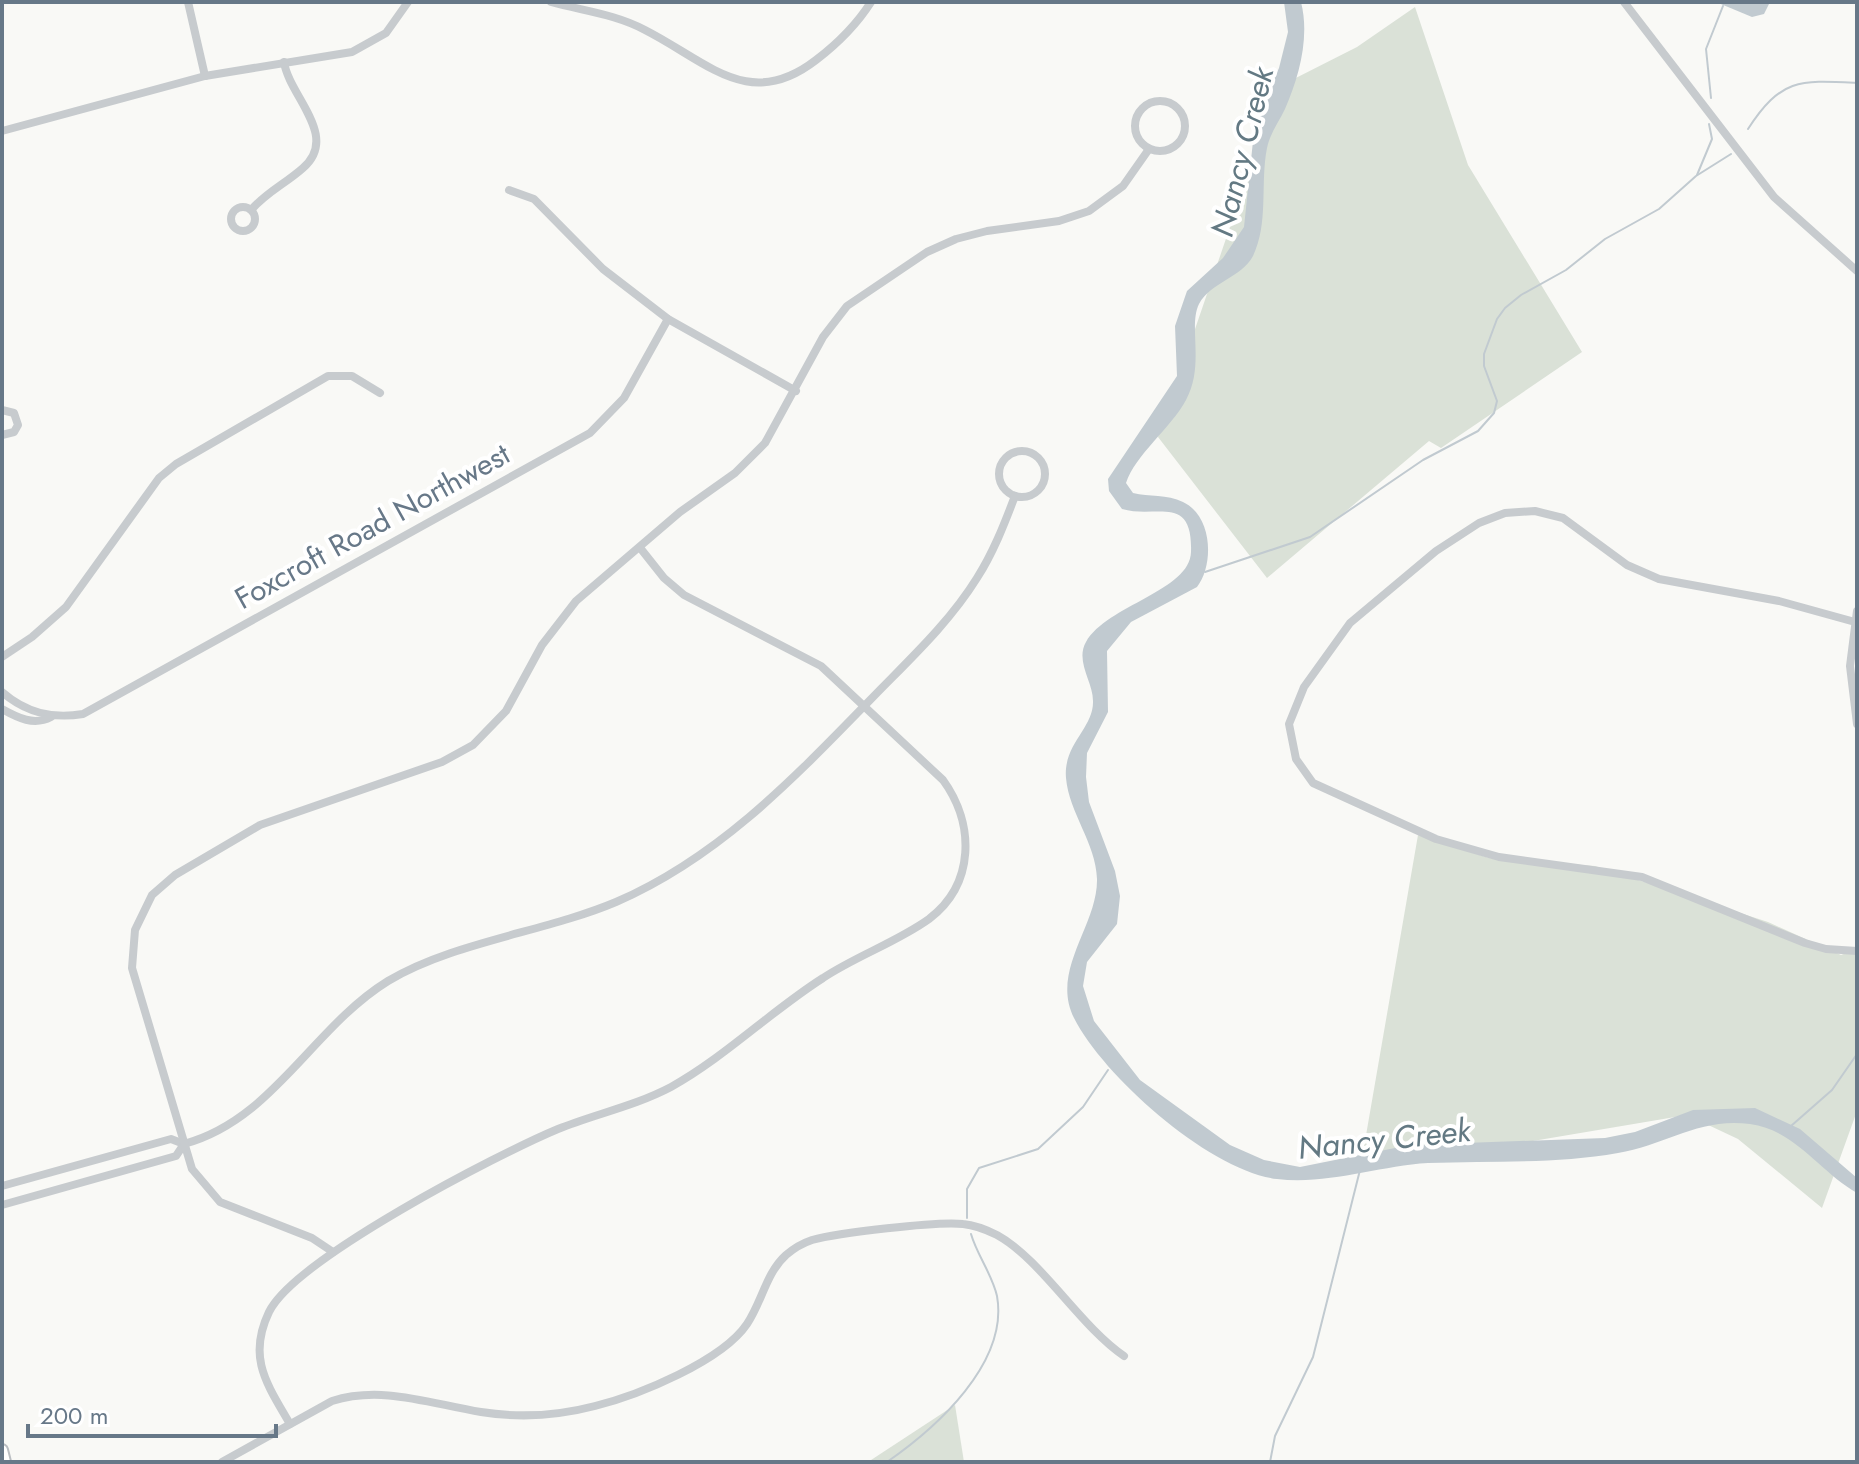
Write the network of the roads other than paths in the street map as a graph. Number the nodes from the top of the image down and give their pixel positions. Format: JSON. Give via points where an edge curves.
{"nodes":[{"id":1,"x":188,"y":2,"type":"edge"},
{"id":2,"x":408,"y":2,"type":"edge"},
{"id":3,"x":551,"y":2,"type":"edge"},
{"id":4,"x":871,"y":2,"type":"edge"},
{"id":5,"x":1624,"y":2,"type":"edge"},
{"id":6,"x":284,"y":62,"type":"junction"},
{"id":7,"x":205,"y":76,"type":"junction"},
{"id":8,"x":2,"y":131,"type":"edge"},
{"id":9,"x":1149,"y":149,"type":"junction"},
{"id":10,"x":509,"y":190,"type":"dead end"},
{"id":11,"x":251,"y":210,"type":"dead end"},
{"id":12,"x":1857,"y":271,"type":"edge"},
{"id":13,"x":668,"y":319,"type":"junction"},
{"id":14,"x":796,"y":391,"type":"junction"},
{"id":15,"x":380,"y":393,"type":"dead end"},
{"id":16,"x":2,"y":410,"type":"edge"},
{"id":17,"x":2,"y":435,"type":"edge"},
{"id":18,"x":1015,"y":496,"type":"junction"},
{"id":19,"x":641,"y":549,"type":"junction"},
{"id":20,"x":1857,"y":611,"type":"edge"},
{"id":21,"x":1855,"y":622,"type":"junction"},
{"id":22,"x":2,"y":657,"type":"edge"},
{"id":23,"x":2,"y":692,"type":"edge"},
{"id":24,"x":865,"y":705,"type":"junction"},
{"id":25,"x":2,"y":709,"type":"edge"},
{"id":26,"x":52,"y":717,"type":"junction"},
{"id":27,"x":1857,"y":724,"type":"edge"},
{"id":28,"x":1857,"y":951,"type":"edge"},
{"id":29,"x":184,"y":1144,"type":"junction"},
{"id":30,"x":2,"y":1186,"type":"edge"},
{"id":31,"x":2,"y":1205,"type":"edge"},
{"id":32,"x":333,"y":1252,"type":"junction"},
{"id":33,"x":1124,"y":1356,"type":"dead end"},
{"id":34,"x":290,"y":1424,"type":"junction"},
{"id":35,"x":2,"y":1450,"type":"edge"},
{"id":36,"x":5,"y":1462,"type":"edge"},
{"id":37,"x":222,"y":1462,"type":"edge"}],
"edges":[{"from":1,"to":7,"type":"street"},
{"from":2,"to":6,"type":"street","via":[[386,33],[364,47]]},
{"from":3,"to":4,"type":"street","via":[[620,19],[756,85],[805,69]]},
{"from":5,"to":12,"type":"street","via":[[1774,197]]},
{"from":6,"to":7,"type":"street"},
{"from":6,"to":11,"type":"street","via":[[290,84],[315,125],[316,148],[306,166],[273,187]]},
{"from":7,"to":8,"type":"street"},
{"from":9,"to":9,"type":"street","via":[[1173,148],[1183,135],[1184,119],[1166,102],[1150,103],[1137,114],[1134,130]]},
{"from":9,"to":14,"type":"street","via":[[1123,186],[1089,211],[956,239],[865,291],[831,324]]},
{"from":10,"to":13,"type":"street","via":[[534,199],[603,269]]},
{"from":13,"to":14,"type":"street"},
{"from":13,"to":26,"type":"street","name":"Foxcroft Road Northwest","via":[[624,398],[590,433],[95,708]]},
{"from":14,"to":19,"type":"street","via":[[754,456]]},
{"from":15,"to":22,"type":"street","via":[[352,376],[328,376],[176,464],[143,496],[66,607]]},
{"from":16,"to":17,"type":"street","via":[[14,413],[18,425]]},
{"from":18,"to":18,"type":"street","via":[[1031,496],[1043,485],[1042,462],[1030,452],[1008,455],[1000,467],[1003,488]]},
{"from":18,"to":24,"type":"street","via":[[992,553],[962,600]]},
{"from":19,"to":24,"type":"street","via":[[684,595],[807,656]]},
{"from":19,"to":29,"type":"street","via":[[564,614],[506,711],[473,745],[442,762],[260,825],[175,875],[152,895],[135,930],[132,968]]},
{"from":20,"to":21,"type":"street"},
{"from":21,"to":27,"type":"street","via":[[1850,666]]},
{"from":21,"to":28,"type":"street","via":[[1779,601],[1659,579],[1627,565],[1563,518],[1535,511],[1505,513],[1436,551],[1350,623],[1295,702],[1289,735],[1303,772],[1323,789],[1436,839],[1499,857],[1642,877],[1805,943]]},
{"from":23,"to":26,"type":"street","via":[[23,707]]},
{"from":24,"to":29,"type":"street","via":[[767,804],[695,859],[595,911],[436,960],[391,980],[340,1017],[246,1115],[219,1133]]},
{"from":24,"to":32,"type":"street","via":[[943,780],[961,810],[965,863],[956,888],[940,909],[823,977],[674,1085],[526,1143]]},
{"from":25,"to":26,"type":"street","name":"Foxcroft Road Northwest","via":[[28,721]]},
{"from":29,"to":30,"type":"street","via":[[171,1139]]},
{"from":29,"to":31,"type":"street","via":[[176,1156]]},
{"from":29,"to":32,"type":"street","via":[[199,1181],[220,1202],[312,1238]]},
{"from":32,"to":34,"type":"street","via":[[284,1290],[263,1330],[260,1366]]},
{"from":33,"to":34,"type":"street","via":[[1008,1242],[975,1226],[948,1223],[800,1245],[777,1265],[748,1323],[725,1348],[600,1405],[513,1416],[365,1393],[332,1401]]},
{"from":34,"to":37,"type":"street"},
{"from":35,"to":36,"type":"main road"}]}
